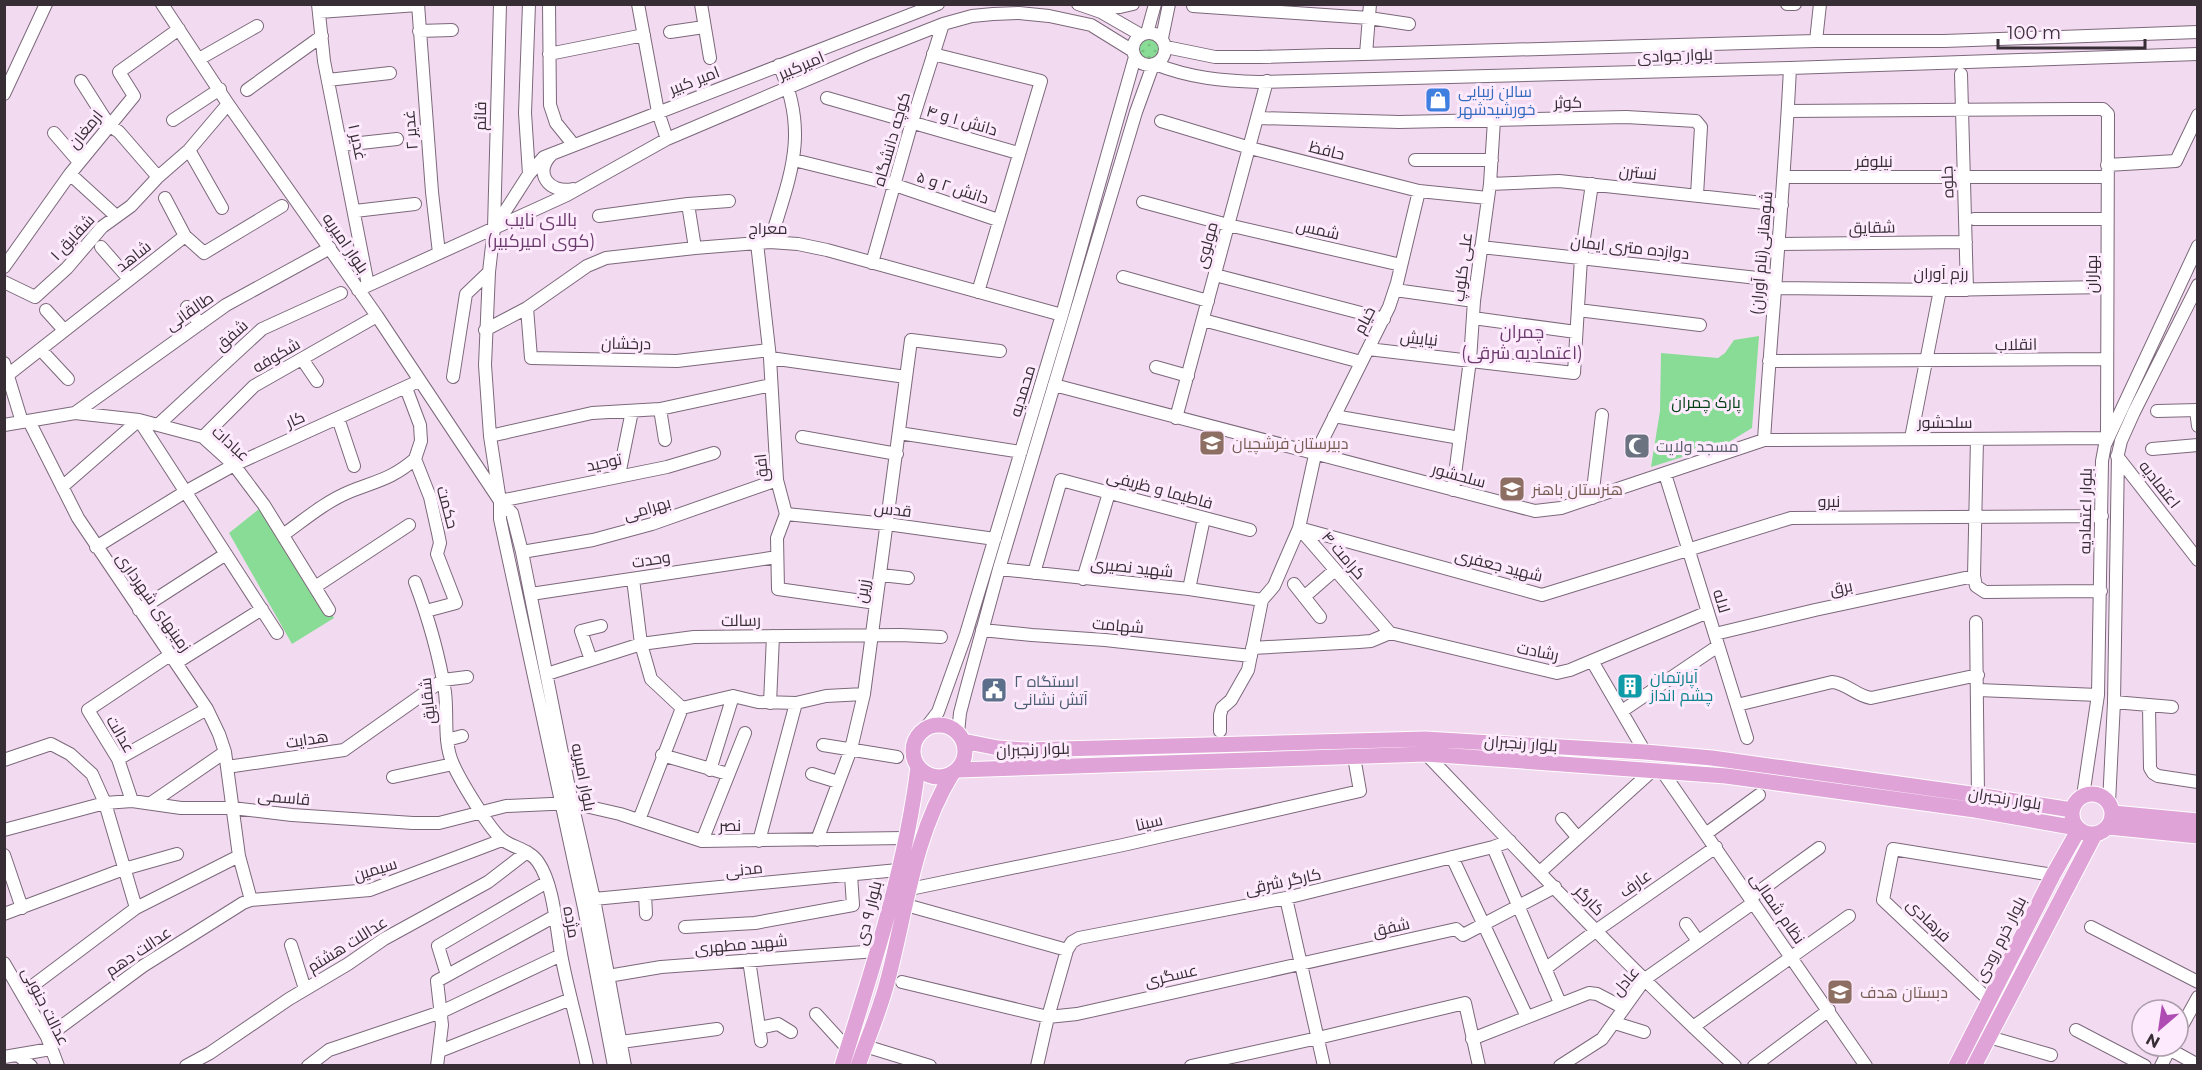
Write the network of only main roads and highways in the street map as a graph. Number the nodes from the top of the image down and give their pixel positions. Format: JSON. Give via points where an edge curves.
{"nodes":[{"id":1,"x":961,"y":737,"type":"junction"},
{"id":2,"x":1426,"y":746,"type":"junction"},
{"id":3,"x":918,"y":767,"type":"junction"},
{"id":4,"x":955,"y":772,"type":"junction"},
{"id":5,"x":2072,"y":810,"type":"junction"},
{"id":6,"x":2106,"y":819,"type":"junction"},
{"id":7,"x":2198,"y":821,"type":"edge"},
{"id":8,"x":2078,"y":829,"type":"junction"},
{"id":9,"x":2198,"y":836,"type":"edge"},
{"id":10,"x":842,"y":1065,"type":"edge"},
{"id":11,"x":858,"y":1065,"type":"edge"},
{"id":12,"x":1956,"y":1065,"type":"edge"},
{"id":13,"x":1974,"y":1065,"type":"edge"}],
"edges":[{"from":1,"to":2,"type":"main road","name":"بلوار رنجبران","via":[[998,748],[1024,750]]},
{"from":1,"to":3,"type":"main road","via":[[942,725],[925,729],[912,751]]},
{"from":1,"to":4,"type":"main road","via":[[965,756]]},
{"from":2,"to":4,"type":"main road","name":"بلوار رنجبران","via":[[1354,756]]},
{"from":2,"to":5,"type":"main road","name":"بلوار رنجبران","via":[[1645,752],[1777,766]]},
{"from":2,"to":8,"type":"main road","name":"بلوار رنجبران","via":[[1726,776],[1975,810]]},
{"from":3,"to":4,"type":"main road","via":[[930,776],[945,777]]},
{"from":3,"to":10,"type":"main road","name":"بلوار ۹ دی","via":[[878,951]]},
{"from":4,"to":11,"type":"main road","via":[[940,792],[921,843],[888,981]]},
{"from":5,"to":6,"type":"main road","via":[[2083,796],[2098,795]]},
{"from":5,"to":8,"type":"main road"},
{"from":6,"to":7,"type":"main road"},
{"from":6,"to":8,"type":"main road","via":[[2086,833]]},
{"from":6,"to":9,"type":"main road"},
{"from":6,"to":13,"type":"main road"},
{"from":8,"to":12,"type":"main road","name":"بلوار خرم رودی"}]}
